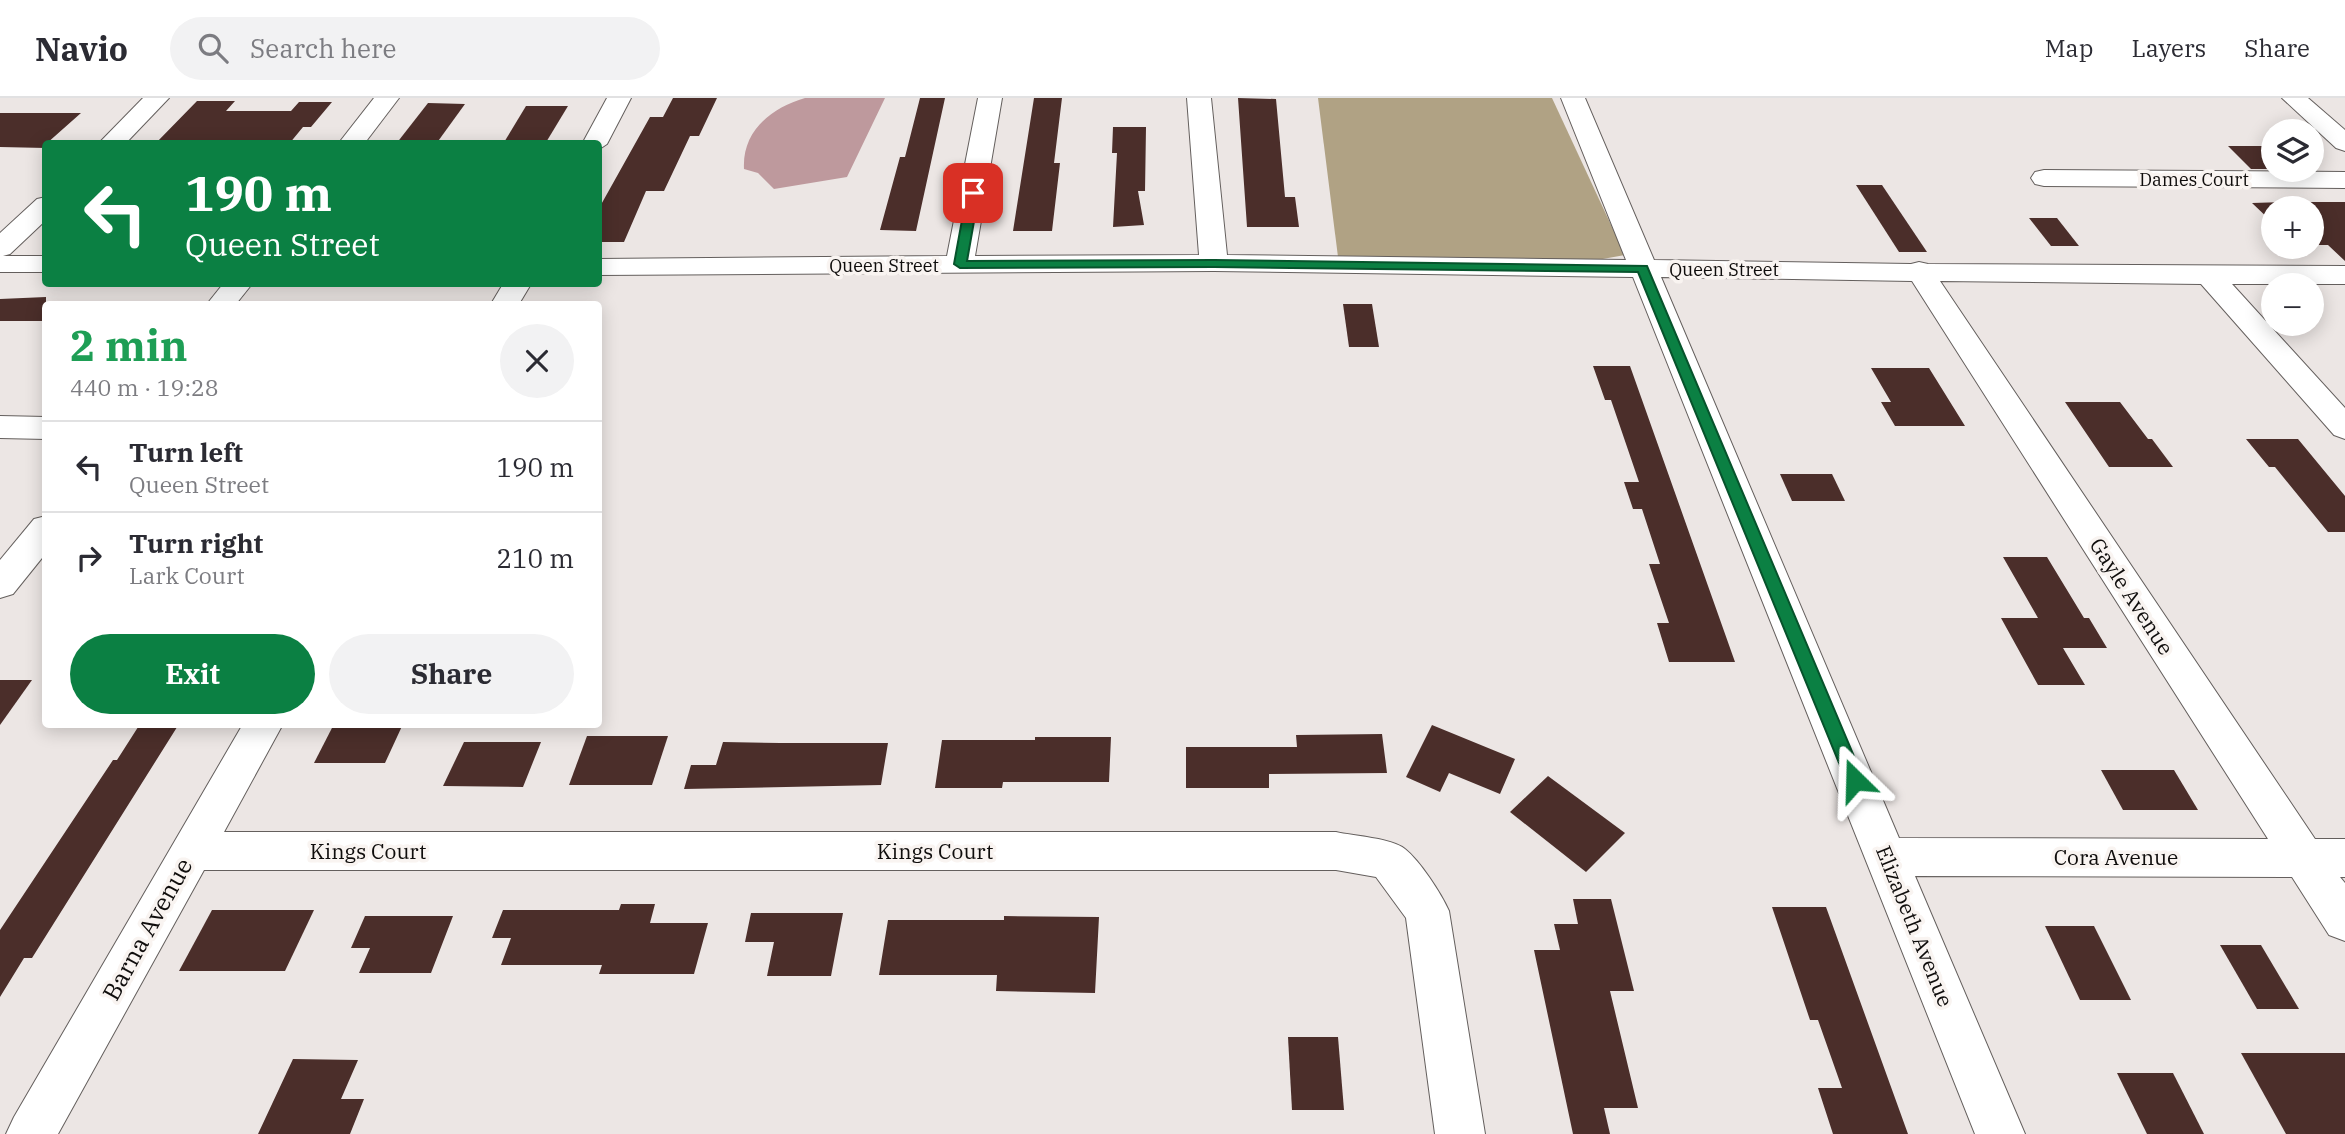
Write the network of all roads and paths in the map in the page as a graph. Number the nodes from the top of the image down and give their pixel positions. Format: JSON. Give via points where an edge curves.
{"nodes":[{"id":1,"x":157,"y":98,"type":"edge"},
{"id":2,"x":387,"y":98,"type":"edge"},
{"id":3,"x":619,"y":98,"type":"edge"},
{"id":4,"x":990,"y":98,"type":"edge"},
{"id":5,"x":1199,"y":98,"type":"edge"},
{"id":6,"x":1573,"y":98,"type":"edge"},
{"id":7,"x":2294,"y":98,"type":"edge"},
{"id":8,"x":114,"y":140,"type":"edge"},
{"id":9,"x":353,"y":140,"type":"edge"},
{"id":10,"x":596,"y":140,"type":"edge"},
{"id":11,"x":2345,"y":143,"type":"edge"},
{"id":12,"x":2044,"y":177,"type":"dead end"},
{"id":13,"x":2345,"y":180,"type":"edge"},
{"id":14,"x":42,"y":209,"type":"edge"},
{"id":15,"x":0,"y":248,"type":"edge"},
{"id":16,"x":1214,"y":263,"type":"junction"},
{"id":17,"x":0,"y":264,"type":"edge"},
{"id":18,"x":42,"y":264,"type":"edge"},
{"id":19,"x":960,"y":264,"type":"junction"},
{"id":20,"x":602,"y":267,"type":"edge"},
{"id":21,"x":1643,"y":269,"type":"junction"},
{"id":22,"x":1919,"y":270,"type":"junction"},
{"id":23,"x":2345,"y":275,"type":"edge"},
{"id":24,"x":2209,"y":276,"type":"junction"},
{"id":25,"x":235,"y":287,"type":"edge"},
{"id":26,"x":224,"y":301,"type":"edge"},
{"id":27,"x":0,"y":427,"type":"edge"},
{"id":28,"x":42,"y":428,"type":"edge"},
{"id":29,"x":2345,"y":428,"type":"edge"},
{"id":30,"x":42,"y":533,"type":"edge"},
{"id":31,"x":0,"y":585,"type":"edge"},
{"id":32,"x":262,"y":728,"type":"edge"},
{"id":33,"x":191,"y":851,"type":"junction"},
{"id":34,"x":1887,"y":856,"type":"junction"},
{"id":35,"x":2304,"y":858,"type":"junction"},
{"id":36,"x":2345,"y":858,"type":"edge"},
{"id":37,"x":2345,"y":920,"type":"edge"},
{"id":38,"x":31,"y":1134,"type":"edge"},
{"id":39,"x":1460,"y":1134,"type":"edge"},
{"id":40,"x":2000,"y":1134,"type":"edge"}],
"edges":[{"from":1,"to":8,"type":"street"},
{"from":2,"to":9,"type":"street"},
{"from":3,"to":10,"type":"street"},
{"from":4,"to":19,"type":"street"},
{"from":5,"to":16,"type":"street"},
{"from":6,"to":21,"type":"street","name":"Elizabeth Avenue"},
{"from":7,"to":11,"type":"street"},
{"from":12,"to":13,"type":"street","name":"Dames Court"},
{"from":14,"to":15,"type":"street"},
{"from":16,"to":19,"type":"street","name":"Queen Street"},
{"from":16,"to":21,"type":"street","name":"Queen Street"},
{"from":17,"to":18,"type":"street"},
{"from":19,"to":20,"type":"street","name":"Queen Street"},
{"from":21,"to":22,"type":"street","name":"Queen Street"},
{"from":21,"to":34,"type":"street","name":"Elizabeth Avenue"},
{"from":22,"to":24,"type":"street","name":"Queen Street"},
{"from":22,"to":35,"type":"street","name":"Gayle Avenue"},
{"from":23,"to":24,"type":"street","name":"Queen Street"},
{"from":24,"to":29,"type":"street"},
{"from":25,"to":26,"type":"street"},
{"from":27,"to":28,"type":"street"},
{"from":30,"to":31,"type":"street"},
{"from":32,"to":33,"type":"street","name":"Barna Avenue"},
{"from":33,"to":38,"type":"street","name":"Barna Avenue"},
{"from":33,"to":39,"type":"street","name":"Kings Court","via":[[1336,851],[1389,861],[1427,911]]},
{"from":34,"to":35,"type":"street","name":"Cora Avenue"},
{"from":34,"to":40,"type":"street","name":"Elizabeth Avenue"},
{"from":35,"to":36,"type":"street","name":"Cora Avenue"},
{"from":35,"to":37,"type":"street","name":"Gayle Avenue"}]}
